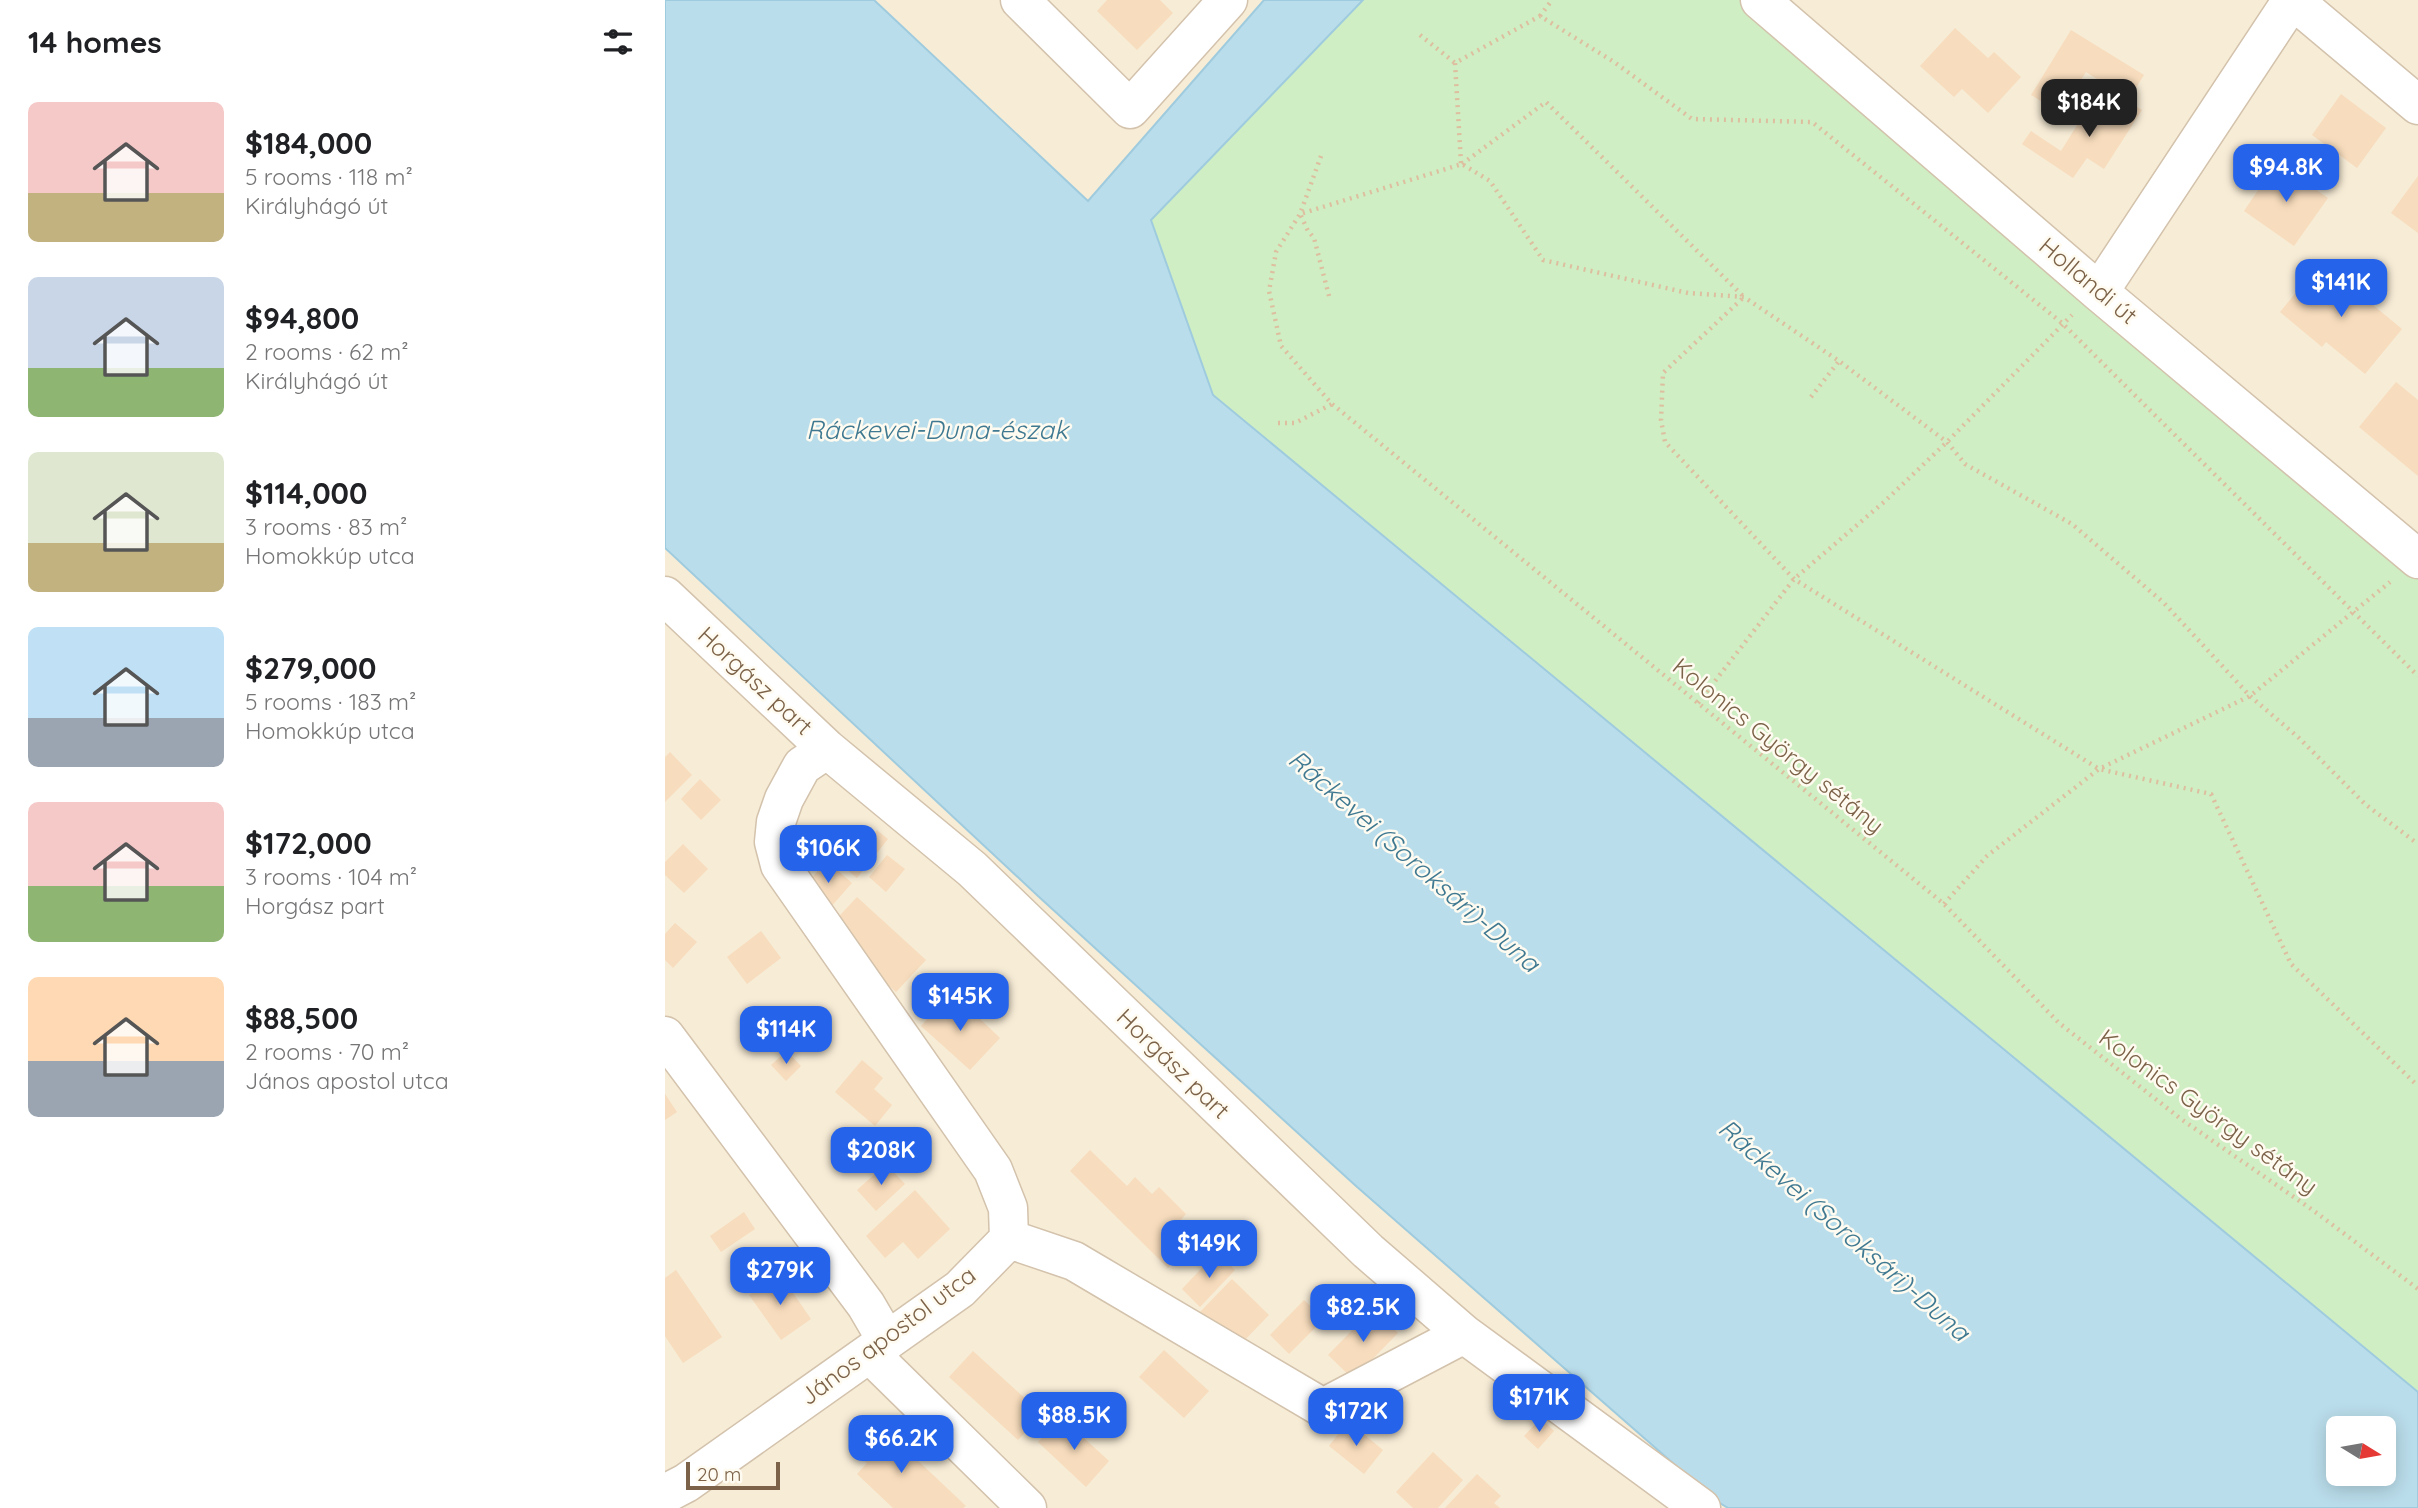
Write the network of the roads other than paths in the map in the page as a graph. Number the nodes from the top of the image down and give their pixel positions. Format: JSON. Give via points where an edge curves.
{"nodes":[{"id":1,"x":1020,"y":0,"type":"edge"},
{"id":2,"x":1228,"y":0,"type":"edge"},
{"id":3,"x":1761,"y":0,"type":"edge"},
{"id":4,"x":2292,"y":0,"type":"edge"},
{"id":5,"x":2418,"y":105,"type":"edge"},
{"id":6,"x":2099,"y":292,"type":"junction"},
{"id":7,"x":2405,"y":569,"type":"edge"},
{"id":8,"x":665,"y":596,"type":"edge"},
{"id":9,"x":827,"y":749,"type":"junction"},
{"id":10,"x":665,"y":1036,"type":"edge"},
{"id":11,"x":1009,"y":1239,"type":"junction"},
{"id":12,"x":1464,"y":1334,"type":"junction"},
{"id":13,"x":879,"y":1348,"type":"junction"},
{"id":14,"x":665,"y":1494,"type":"edge"},
{"id":15,"x":1027,"y":1508,"type":"edge"},
{"id":16,"x":1701,"y":1508,"type":"edge"}],
"edges":[{"from":1,"to":2,"type":"street","via":[[1130,109]]},
{"from":3,"to":6,"type":"street","name":"Hollandi út"},
{"from":4,"to":5,"type":"street"},
{"from":4,"to":6,"type":"street"},
{"from":6,"to":7,"type":"street","name":"Hollandi út"},
{"from":8,"to":9,"type":"street","name":"Horgász part"},
{"from":9,"to":11,"type":"street","via":[[802,766],[784,799],[774,842],[780,865],[993,1170],[1009,1208]]},
{"from":9,"to":12,"type":"street","name":"Horgász part","via":[[972,869],[1368,1251]]},
{"from":10,"to":13,"type":"street","via":[[866,1305]]},
{"from":11,"to":12,"type":"street","via":[[1074,1262],[1324,1408]]},
{"from":11,"to":13,"type":"street","name":"János apostol utca","via":[[960,1289]]},
{"from":12,"to":16,"type":"street","name":"Horgász part"},
{"from":13,"to":14,"type":"street","name":"János apostol utca"},
{"from":13,"to":15,"type":"street"}]}
